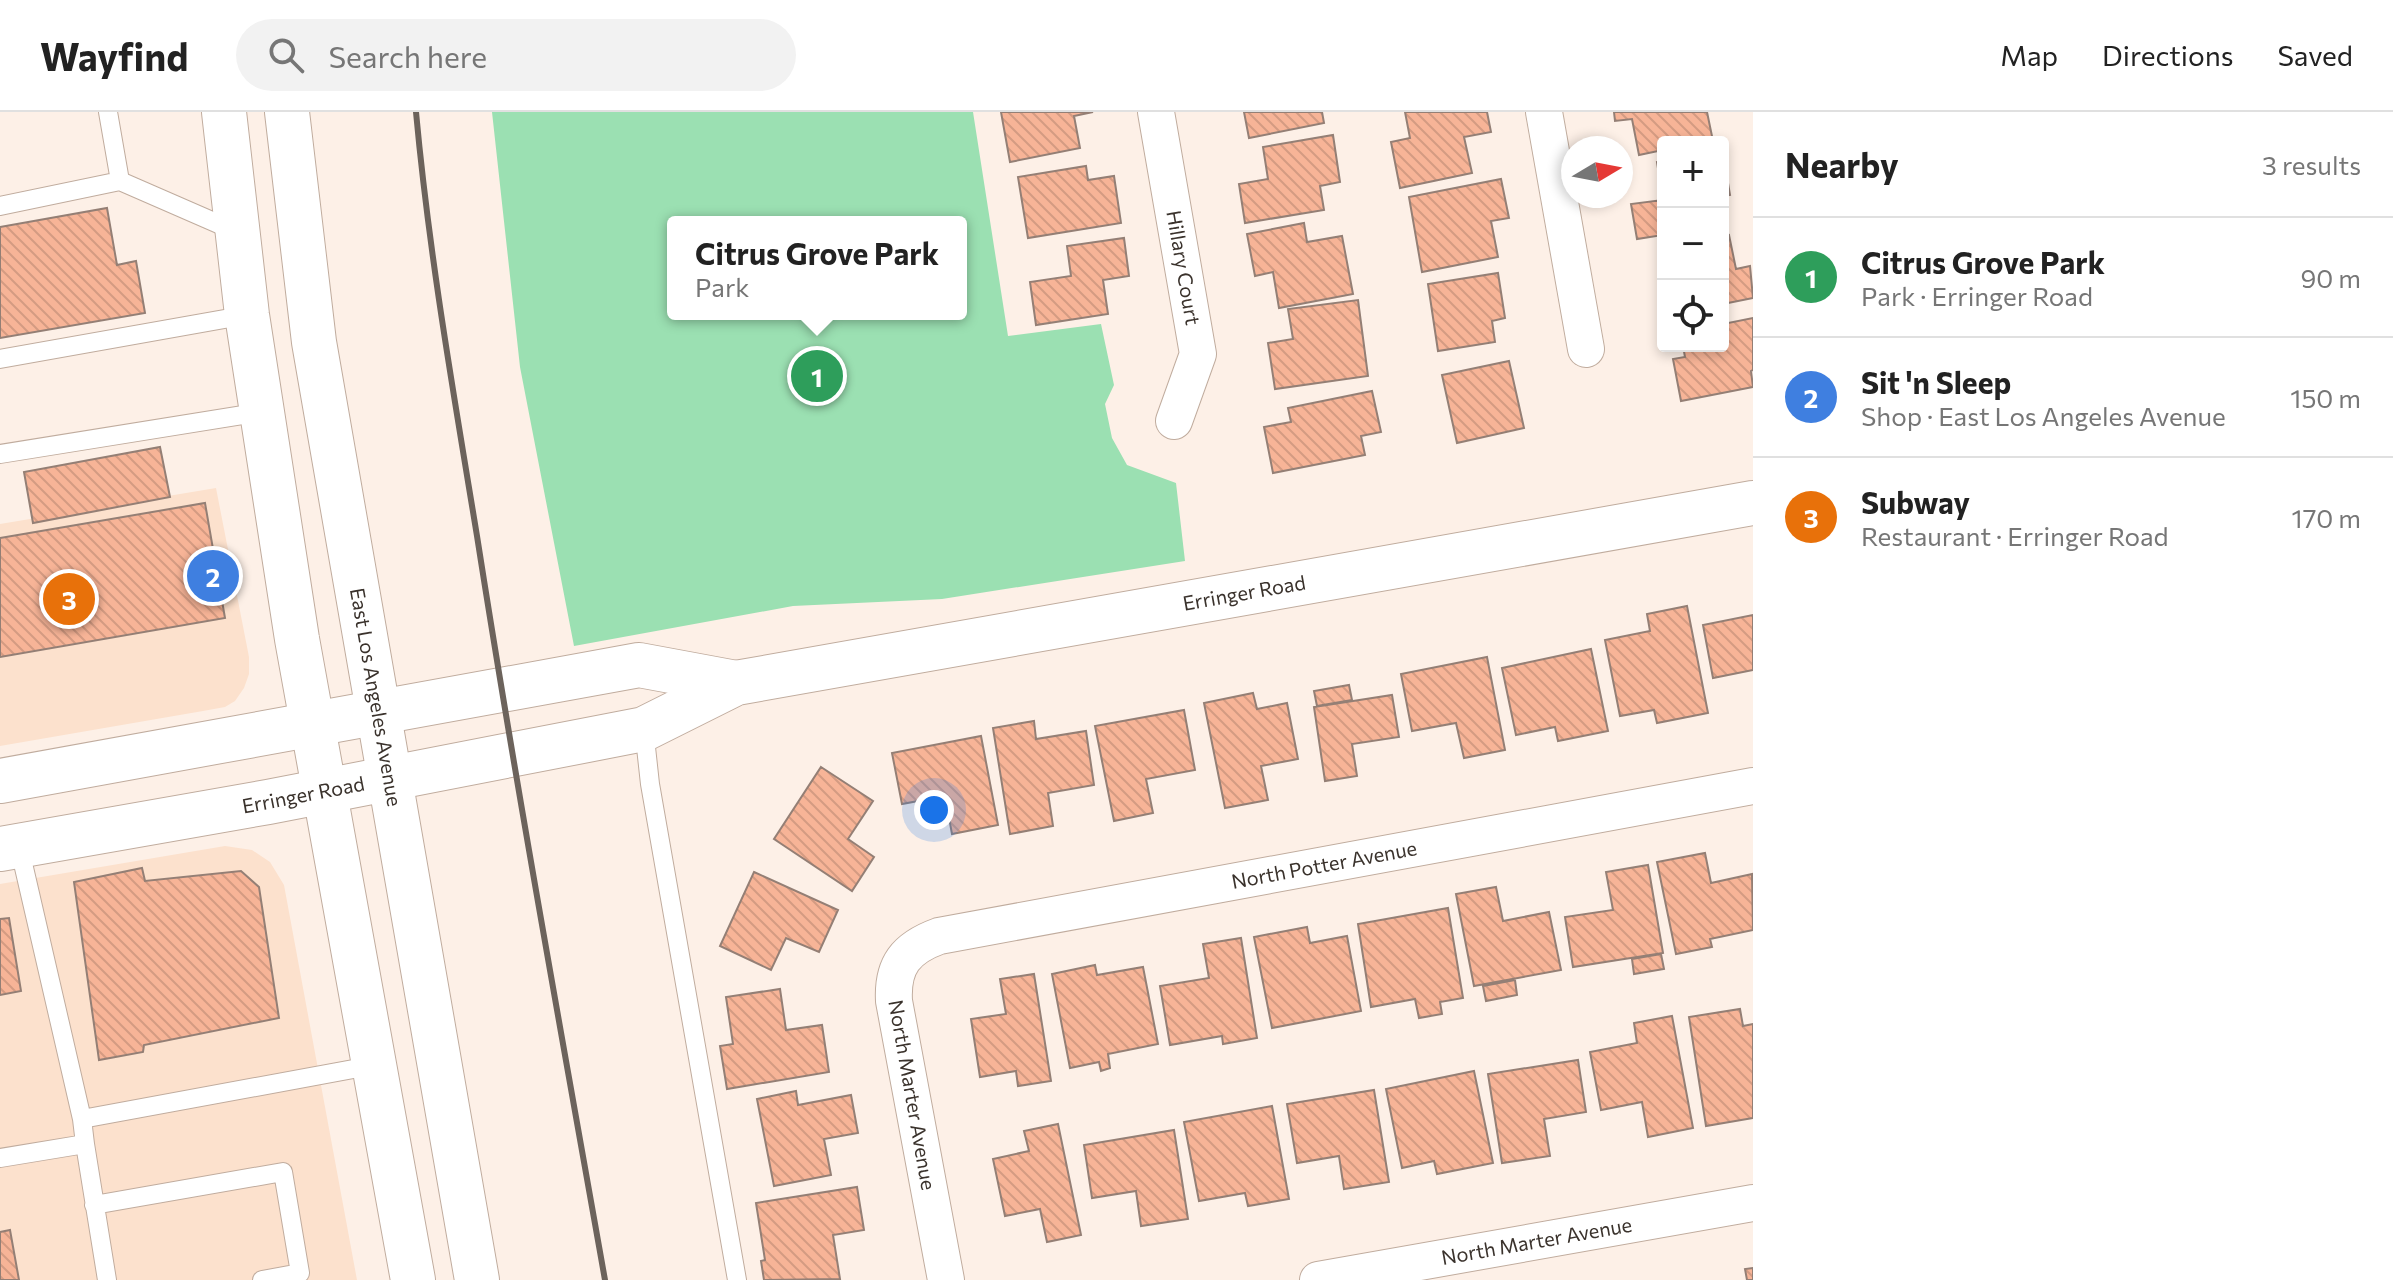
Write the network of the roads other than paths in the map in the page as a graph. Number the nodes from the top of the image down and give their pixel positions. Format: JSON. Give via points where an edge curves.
{"nodes":[{"id":1,"x":108,"y":112,"type":"edge"},
{"id":2,"x":224,"y":112,"type":"edge"},
{"id":3,"x":287,"y":112,"type":"edge"},
{"id":4,"x":1156,"y":112,"type":"edge"},
{"id":5,"x":1544,"y":112,"type":"edge"},
{"id":6,"x":120,"y":181,"type":"junction"},
{"id":7,"x":0,"y":206,"type":"edge"},
{"id":8,"x":238,"y":232,"type":"junction"},
{"id":9,"x":247,"y":315,"type":"junction"},
{"id":10,"x":1586,"y":349,"type":"dead end"},
{"id":11,"x":0,"y":359,"type":"edge"},
{"id":12,"x":262,"y":412,"type":"junction"},
{"id":13,"x":1174,"y":421,"type":"dead end"},
{"id":14,"x":0,"y":454,"type":"edge"},
{"id":15,"x":1753,"y":503,"type":"edge"},
{"id":16,"x":736,"y":683,"type":"junction"},
{"id":17,"x":378,"y":712,"type":"junction"},
{"id":18,"x":313,"y":724,"type":"junction"},
{"id":19,"x":644,"y":729,"type":"junction"},
{"id":20,"x":388,"y":778,"type":"junction"},
{"id":21,"x":0,"y":781,"type":"edge"},
{"id":22,"x":1753,"y":786,"type":"edge"},
{"id":23,"x":325,"y":789,"type":"junction"},
{"id":24,"x":10,"y":847,"type":"edge"},
{"id":25,"x":903,"y":960,"type":"joint"},
{"id":26,"x":375,"y":1065,"type":"junction"},
{"id":27,"x":82,"y":1119,"type":"junction"},
{"id":28,"x":85,"y":1144,"type":"junction"},
{"id":29,"x":0,"y":1158,"type":"edge"},
{"id":30,"x":1753,"y":1203,"type":"edge"},
{"id":31,"x":94,"y":1205,"type":"junction"},
{"id":32,"x":107,"y":1280,"type":"edge"},
{"id":33,"x":262,"y":1280,"type":"edge"},
{"id":34,"x":413,"y":1280,"type":"edge"},
{"id":35,"x":477,"y":1280,"type":"edge"},
{"id":36,"x":737,"y":1280,"type":"edge"},
{"id":37,"x":946,"y":1280,"type":"edge"},
{"id":38,"x":1318,"y":1280,"type":"edge"}],
"edges":[{"from":1,"to":6,"type":"lane"},
{"from":2,"to":8,"type":"main road"},
{"from":3,"to":17,"type":"main road","name":"East Los Angeles Avenue","via":[[314,342]]},
{"from":4,"to":13,"type":"street","name":"Hillary Court","via":[[1198,354]]},
{"from":5,"to":10,"type":"street"},
{"from":6,"to":7,"type":"lane"},
{"from":6,"to":8,"type":"lane"},
{"from":8,"to":9,"type":"main road"},
{"from":9,"to":11,"type":"lane"},
{"from":9,"to":12,"type":"main road"},
{"from":12,"to":14,"type":"lane"},
{"from":12,"to":18,"type":"main road"},
{"from":15,"to":16,"type":"main road","name":"Erringer Road"},
{"from":16,"to":17,"type":"main road","name":"Erringer Road","via":[[639,665]]},
{"from":16,"to":19,"type":"main road","name":"Erringer Road"},
{"from":17,"to":18,"type":"main road","name":"Erringer Road"},
{"from":17,"to":20,"type":"main road","name":"East Los Angeles Avenue"},
{"from":18,"to":21,"type":"main road","name":"Erringer Road"},
{"from":18,"to":23,"type":"main road"},
{"from":19,"to":20,"type":"main road","name":"Erringer Road"},
{"from":19,"to":36,"type":"lane"},
{"from":20,"to":23,"type":"main road","name":"Erringer Road"},
{"from":20,"to":35,"type":"main road","name":"East Los Angeles Avenue"},
{"from":22,"to":25,"type":"street","name":"North Potter Avenue","via":[[939,936],[918,944]]},
{"from":23,"to":24,"type":"main road","name":"Erringer Road"},
{"from":23,"to":26,"type":"main road"},
{"from":24,"to":27,"type":"lane"},
{"from":25,"to":37,"type":"street","name":"North Marter Avenue","via":[[893,979],[894,1001]]},
{"from":26,"to":27,"type":"lane"},
{"from":26,"to":34,"type":"main road"},
{"from":27,"to":28,"type":"lane"},
{"from":28,"to":29,"type":"lane"},
{"from":28,"to":31,"type":"lane"},
{"from":30,"to":38,"type":"street","name":"North Marter Avenue"},
{"from":31,"to":32,"type":"lane"},
{"from":31,"to":33,"type":"lane","via":[[283,1172],[300,1273]]}]}
